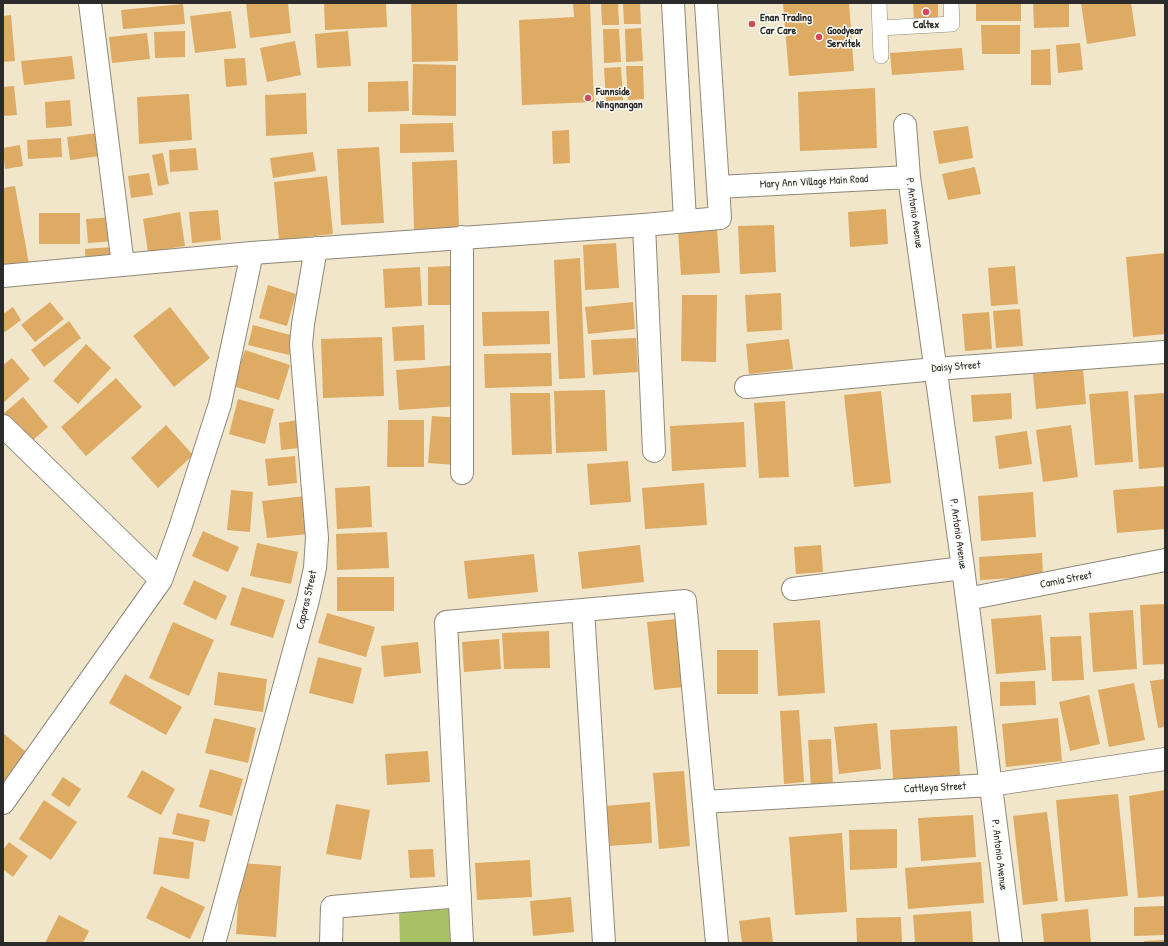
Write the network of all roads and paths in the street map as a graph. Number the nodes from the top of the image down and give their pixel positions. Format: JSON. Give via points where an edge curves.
{"nodes":[{"id":1,"x":90,"y":3,"type":"edge"},
{"id":2,"x":673,"y":3,"type":"edge"},
{"id":3,"x":706,"y":3,"type":"edge"},
{"id":4,"x":878,"y":3,"type":"edge"},
{"id":5,"x":951,"y":3,"type":"edge"},
{"id":6,"x":880,"y":28,"type":"junction"},
{"id":7,"x":881,"y":56,"type":"dead end"},
{"id":8,"x":904,"y":125,"type":"dead end"},
{"id":9,"x":909,"y":177,"type":"junction"},
{"id":10,"x":718,"y":187,"type":"junction"},
{"id":11,"x":685,"y":220,"type":"junction"},
{"id":12,"x":644,"y":225,"type":"junction"},
{"id":13,"x":462,"y":237,"type":"junction"},
{"id":14,"x":316,"y":248,"type":"junction"},
{"id":15,"x":252,"y":253,"type":"junction"},
{"id":16,"x":123,"y":265,"type":"junction"},
{"id":17,"x":3,"y":276,"type":"edge"},
{"id":18,"x":1165,"y":352,"type":"edge"},
{"id":19,"x":935,"y":369,"type":"junction"},
{"id":20,"x":746,"y":387,"type":"dead end"},
{"id":21,"x":3,"y":426,"type":"edge"},
{"id":22,"x":654,"y":451,"type":"dead end"},
{"id":23,"x":462,"y":473,"type":"dead end"},
{"id":24,"x":1165,"y":560,"type":"edge"},
{"id":25,"x":963,"y":568,"type":"junction"},
{"id":26,"x":160,"y":580,"type":"junction"},
{"id":27,"x":793,"y":589,"type":"dead end"},
{"id":28,"x":966,"y":599,"type":"junction"},
{"id":29,"x":583,"y":610,"type":"junction"},
{"id":30,"x":1165,"y":759,"type":"edge"},
{"id":31,"x":990,"y":785,"type":"junction"},
{"id":32,"x":704,"y":802,"type":"junction"},
{"id":33,"x":3,"y":803,"type":"edge"},
{"id":34,"x":460,"y":896,"type":"junction"},
{"id":35,"x":214,"y":943,"type":"edge"},
{"id":36,"x":331,"y":943,"type":"edge"},
{"id":37,"x":462,"y":943,"type":"edge"},
{"id":38,"x":604,"y":943,"type":"edge"},
{"id":39,"x":717,"y":943,"type":"edge"},
{"id":40,"x":1011,"y":943,"type":"edge"}],
"edges":[{"from":1,"to":16,"type":"street"},
{"from":2,"to":11,"type":"street"},
{"from":3,"to":10,"type":"street"},
{"from":4,"to":6,"type":"lane"},
{"from":5,"to":6,"type":"lane","via":[[952,24]]},
{"from":6,"to":7,"type":"lane"},
{"from":8,"to":9,"type":"street","name":"P. Antonio Avenue"},
{"from":9,"to":10,"type":"street","name":"Mary Ann Village Main Road"},
{"from":9,"to":19,"type":"street","name":"P. Antonio Avenue"},
{"from":10,"to":11,"type":"street","via":[[720,218]]},
{"from":11,"to":12,"type":"street"},
{"from":12,"to":13,"type":"street"},
{"from":12,"to":22,"type":"street"},
{"from":13,"to":14,"type":"street"},
{"from":13,"to":23,"type":"street"},
{"from":14,"to":15,"type":"street"},
{"from":14,"to":35,"type":"street","name":"Caparas Street","via":[[301,344],[316,538],[315,568]]},
{"from":15,"to":16,"type":"street"},
{"from":15,"to":26,"type":"street","via":[[220,404],[180,528]]},
{"from":16,"to":17,"type":"street"},
{"from":18,"to":19,"type":"street","name":"Daisy Street"},
{"from":19,"to":20,"type":"street","name":"Daisy Street"},
{"from":19,"to":25,"type":"street","name":"P. Antonio Avenue"},
{"from":21,"to":26,"type":"street"},
{"from":24,"to":28,"type":"street","name":"Camia Street"},
{"from":25,"to":27,"type":"street"},
{"from":25,"to":28,"type":"street","name":"P. Antonio Avenue"},
{"from":26,"to":33,"type":"street"},
{"from":28,"to":31,"type":"street","name":"P. Antonio Avenue"},
{"from":29,"to":32,"type":"street","via":[[685,601]]},
{"from":29,"to":34,"type":"street","via":[[446,622]]},
{"from":29,"to":38,"type":"street"},
{"from":30,"to":31,"type":"street","name":"Cattleya Street"},
{"from":31,"to":32,"type":"street","name":"Cattleya Street"},
{"from":31,"to":40,"type":"street","name":"P. Antonio Avenue"},
{"from":32,"to":39,"type":"street"},
{"from":34,"to":36,"type":"street","via":[[332,907]]},
{"from":34,"to":37,"type":"street"}]}
